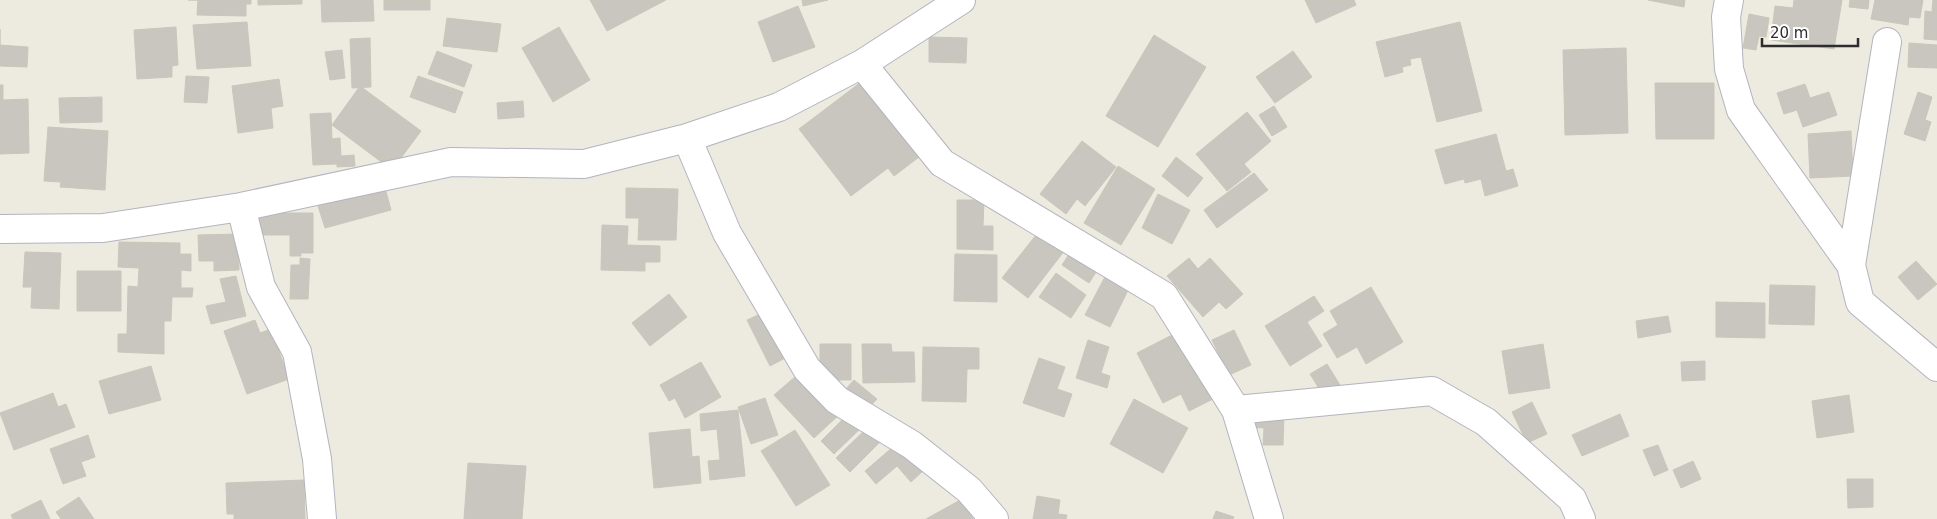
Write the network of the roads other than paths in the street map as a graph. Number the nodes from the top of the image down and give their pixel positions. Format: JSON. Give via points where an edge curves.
{"nodes":[{"id":1,"x":961,"y":0,"type":"edge"},
{"id":2,"x":1729,"y":0,"type":"edge"},
{"id":3,"x":1887,"y":42,"type":"dead end"},
{"id":4,"x":862,"y":64,"type":"junction"},
{"id":5,"x":686,"y":138,"type":"junction"},
{"id":6,"x":241,"y":207,"type":"junction"},
{"id":7,"x":0,"y":229,"type":"edge"},
{"id":8,"x":1851,"y":265,"type":"junction"},
{"id":9,"x":1937,"y":367,"type":"edge"},
{"id":10,"x":1236,"y":410,"type":"junction"},
{"id":11,"x":322,"y":519,"type":"edge"},
{"id":12,"x":994,"y":519,"type":"edge"},
{"id":13,"x":1269,"y":519,"type":"edge"},
{"id":14,"x":1581,"y":519,"type":"edge"}],
"edges":[{"from":1,"to":4,"type":"street"},
{"from":2,"to":8,"type":"street","via":[[1726,17],[1729,69],[1741,110]]},
{"from":3,"to":8,"type":"street"},
{"from":4,"to":5,"type":"street","via":[[779,107]]},
{"from":4,"to":10,"type":"street","via":[[942,163],[1164,296]]},
{"from":5,"to":6,"type":"street","via":[[584,164],[451,162]]},
{"from":5,"to":12,"type":"street","via":[[727,233],[807,369],[837,400],[912,445],[969,490]]},
{"from":6,"to":7,"type":"street","via":[[103,228]]},
{"from":6,"to":11,"type":"street","via":[[261,287],[297,352],[317,459]]},
{"from":8,"to":9,"type":"street","via":[[1860,302]]},
{"from":10,"to":13,"type":"street"},
{"from":10,"to":14,"type":"street","via":[[1432,391],[1486,422],[1572,499]]}]}
